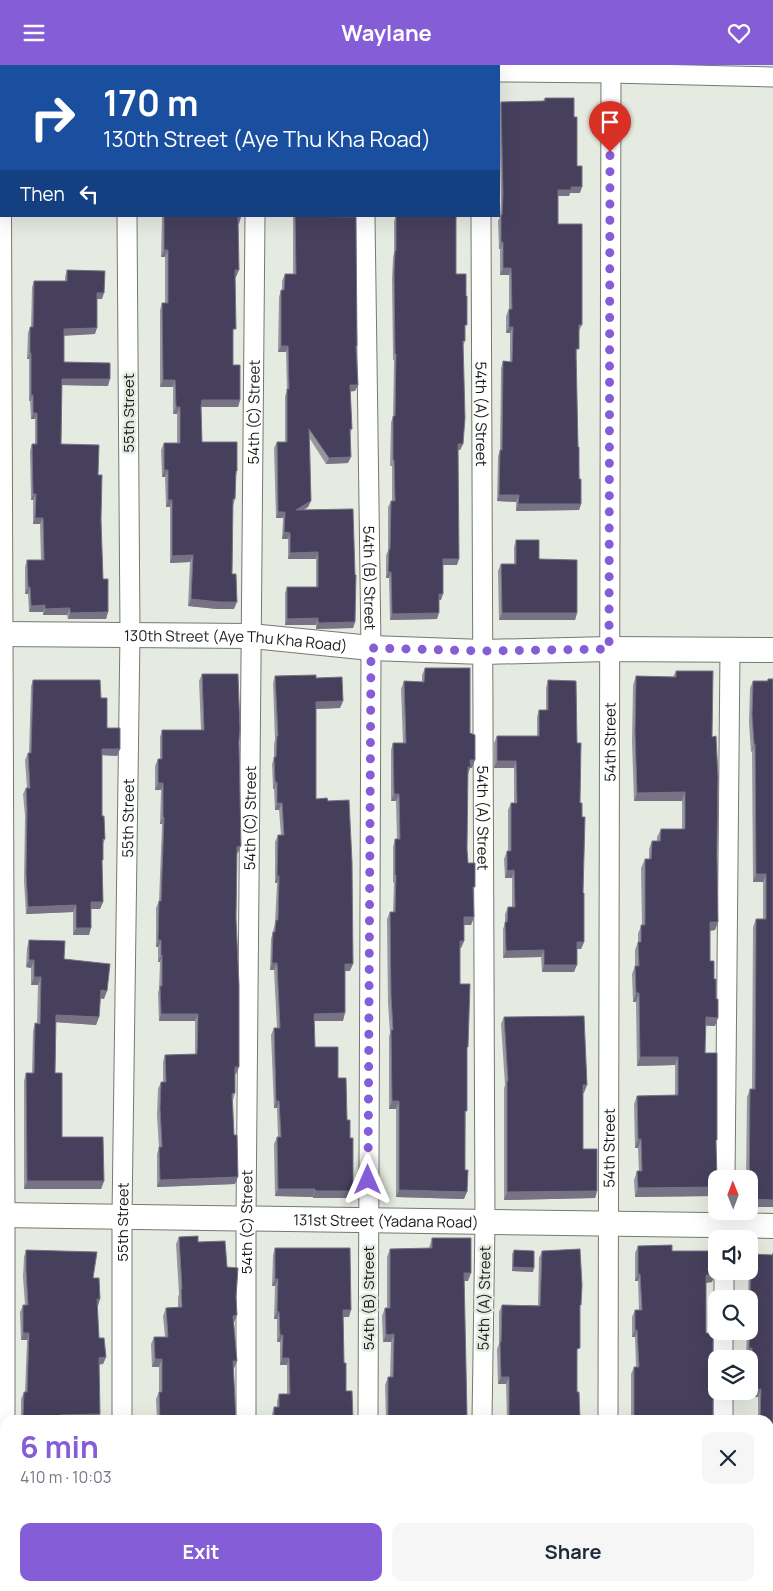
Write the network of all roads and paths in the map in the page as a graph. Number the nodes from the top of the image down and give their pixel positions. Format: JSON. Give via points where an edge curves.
{"nodes":[{"id":1,"x":610,"y":69,"type":"edge"},
{"id":2,"x":735,"y":71,"type":"edge"},
{"id":3,"x":500,"y":72,"type":"edge"},
{"id":4,"x":773,"y":77,"type":"edge"},
{"id":5,"x":1,"y":217,"type":"edge"},
{"id":6,"x":127,"y":217,"type":"edge"},
{"id":7,"x":255,"y":217,"type":"edge"},
{"id":8,"x":365,"y":217,"type":"edge"},
{"id":9,"x":481,"y":217,"type":"edge"},
{"id":10,"x":1,"y":634,"type":"edge"},
{"id":11,"x":130,"y":634,"type":"junction"},
{"id":12,"x":252,"y":636,"type":"junction"},
{"id":13,"x":371,"y":648,"type":"junction"},
{"id":14,"x":609,"y":649,"type":"junction"},
{"id":15,"x":730,"y":650,"type":"junction"},
{"id":16,"x":773,"y":650,"type":"edge"},
{"id":17,"x":483,"y":651,"type":"junction"},
{"id":18,"x":724,"y":1170,"type":"edge"},
{"id":19,"x":3,"y":1215,"type":"edge"},
{"id":20,"x":122,"y":1217,"type":"junction"},
{"id":21,"x":246,"y":1218,"type":"junction"},
{"id":22,"x":368,"y":1220,"type":"junction"},
{"id":23,"x":485,"y":1223,"type":"junction"},
{"id":24,"x":608,"y":1225,"type":"junction"},
{"id":25,"x":724,"y":1225,"type":"edge"},
{"id":26,"x":773,"y":1226,"type":"edge"},
{"id":27,"x":723,"y":1400,"type":"edge"},
{"id":28,"x":4,"y":1415,"type":"edge"},
{"id":29,"x":122,"y":1415,"type":"edge"},
{"id":30,"x":246,"y":1415,"type":"edge"},
{"id":31,"x":368,"y":1415,"type":"edge"},
{"id":32,"x":482,"y":1415,"type":"edge"},
{"id":33,"x":608,"y":1415,"type":"edge"},
{"id":34,"x":723,"y":1415,"type":"edge"}],
"edges":[{"from":1,"to":2,"type":"street"},
{"from":1,"to":3,"type":"street"},
{"from":1,"to":14,"type":"street","name":"54th Street"},
{"from":2,"to":4,"type":"street"},
{"from":5,"to":10,"type":"street"},
{"from":6,"to":11,"type":"street","name":"55th Street"},
{"from":7,"to":12,"type":"street","name":"54th (C) Street"},
{"from":8,"to":13,"type":"street","name":"54th (B) Street"},
{"from":9,"to":17,"type":"street","name":"54th (A) Street"},
{"from":10,"to":11,"type":"street","name":"130th Street (Aye Thu Kha Road)"},
{"from":10,"to":19,"type":"street"},
{"from":11,"to":12,"type":"street","name":"130th Street (Aye Thu Kha Road)"},
{"from":11,"to":20,"type":"street","name":"55th Street"},
{"from":12,"to":13,"type":"street","name":"130th Street (Aye Thu Kha Road)"},
{"from":12,"to":21,"type":"street","name":"54th (C) Street"},
{"from":13,"to":17,"type":"street","name":"130th Street (Aye Thu Kha Road)"},
{"from":13,"to":22,"type":"street","name":"54th (B) Street"},
{"from":14,"to":15,"type":"street","name":"130th Street (Aye Thu Kha Road)"},
{"from":14,"to":17,"type":"street","name":"130th Street (Aye Thu Kha Road)"},
{"from":14,"to":24,"type":"street","name":"54th Street"},
{"from":15,"to":16,"type":"street","name":"130th Street (Aye Thu Kha Road)"},
{"from":15,"to":18,"type":"street"},
{"from":17,"to":23,"type":"street","name":"54th (A) Street"},
{"from":19,"to":20,"type":"street","name":"131st Street (Yadana Road)"},
{"from":19,"to":28,"type":"street"},
{"from":20,"to":21,"type":"street","name":"131st Street (Yadana Road)"},
{"from":20,"to":29,"type":"street","name":"55th Street"},
{"from":21,"to":22,"type":"street","name":"131st Street (Yadana Road)"},
{"from":21,"to":30,"type":"street","name":"54th (C) Street"},
{"from":22,"to":23,"type":"street","name":"131st Street (Yadana Road)"},
{"from":22,"to":31,"type":"street","name":"54th (B) Street"},
{"from":23,"to":24,"type":"street","name":"131st Street (Yadana Road)"},
{"from":23,"to":32,"type":"street","name":"54th (A) Street"},
{"from":24,"to":25,"type":"street","name":"131st Street (Yadana Road)"},
{"from":24,"to":33,"type":"street","name":"54th Street"},
{"from":25,"to":26,"type":"street","name":"131st Street (Yadana Road)"},
{"from":27,"to":34,"type":"street"}]}
